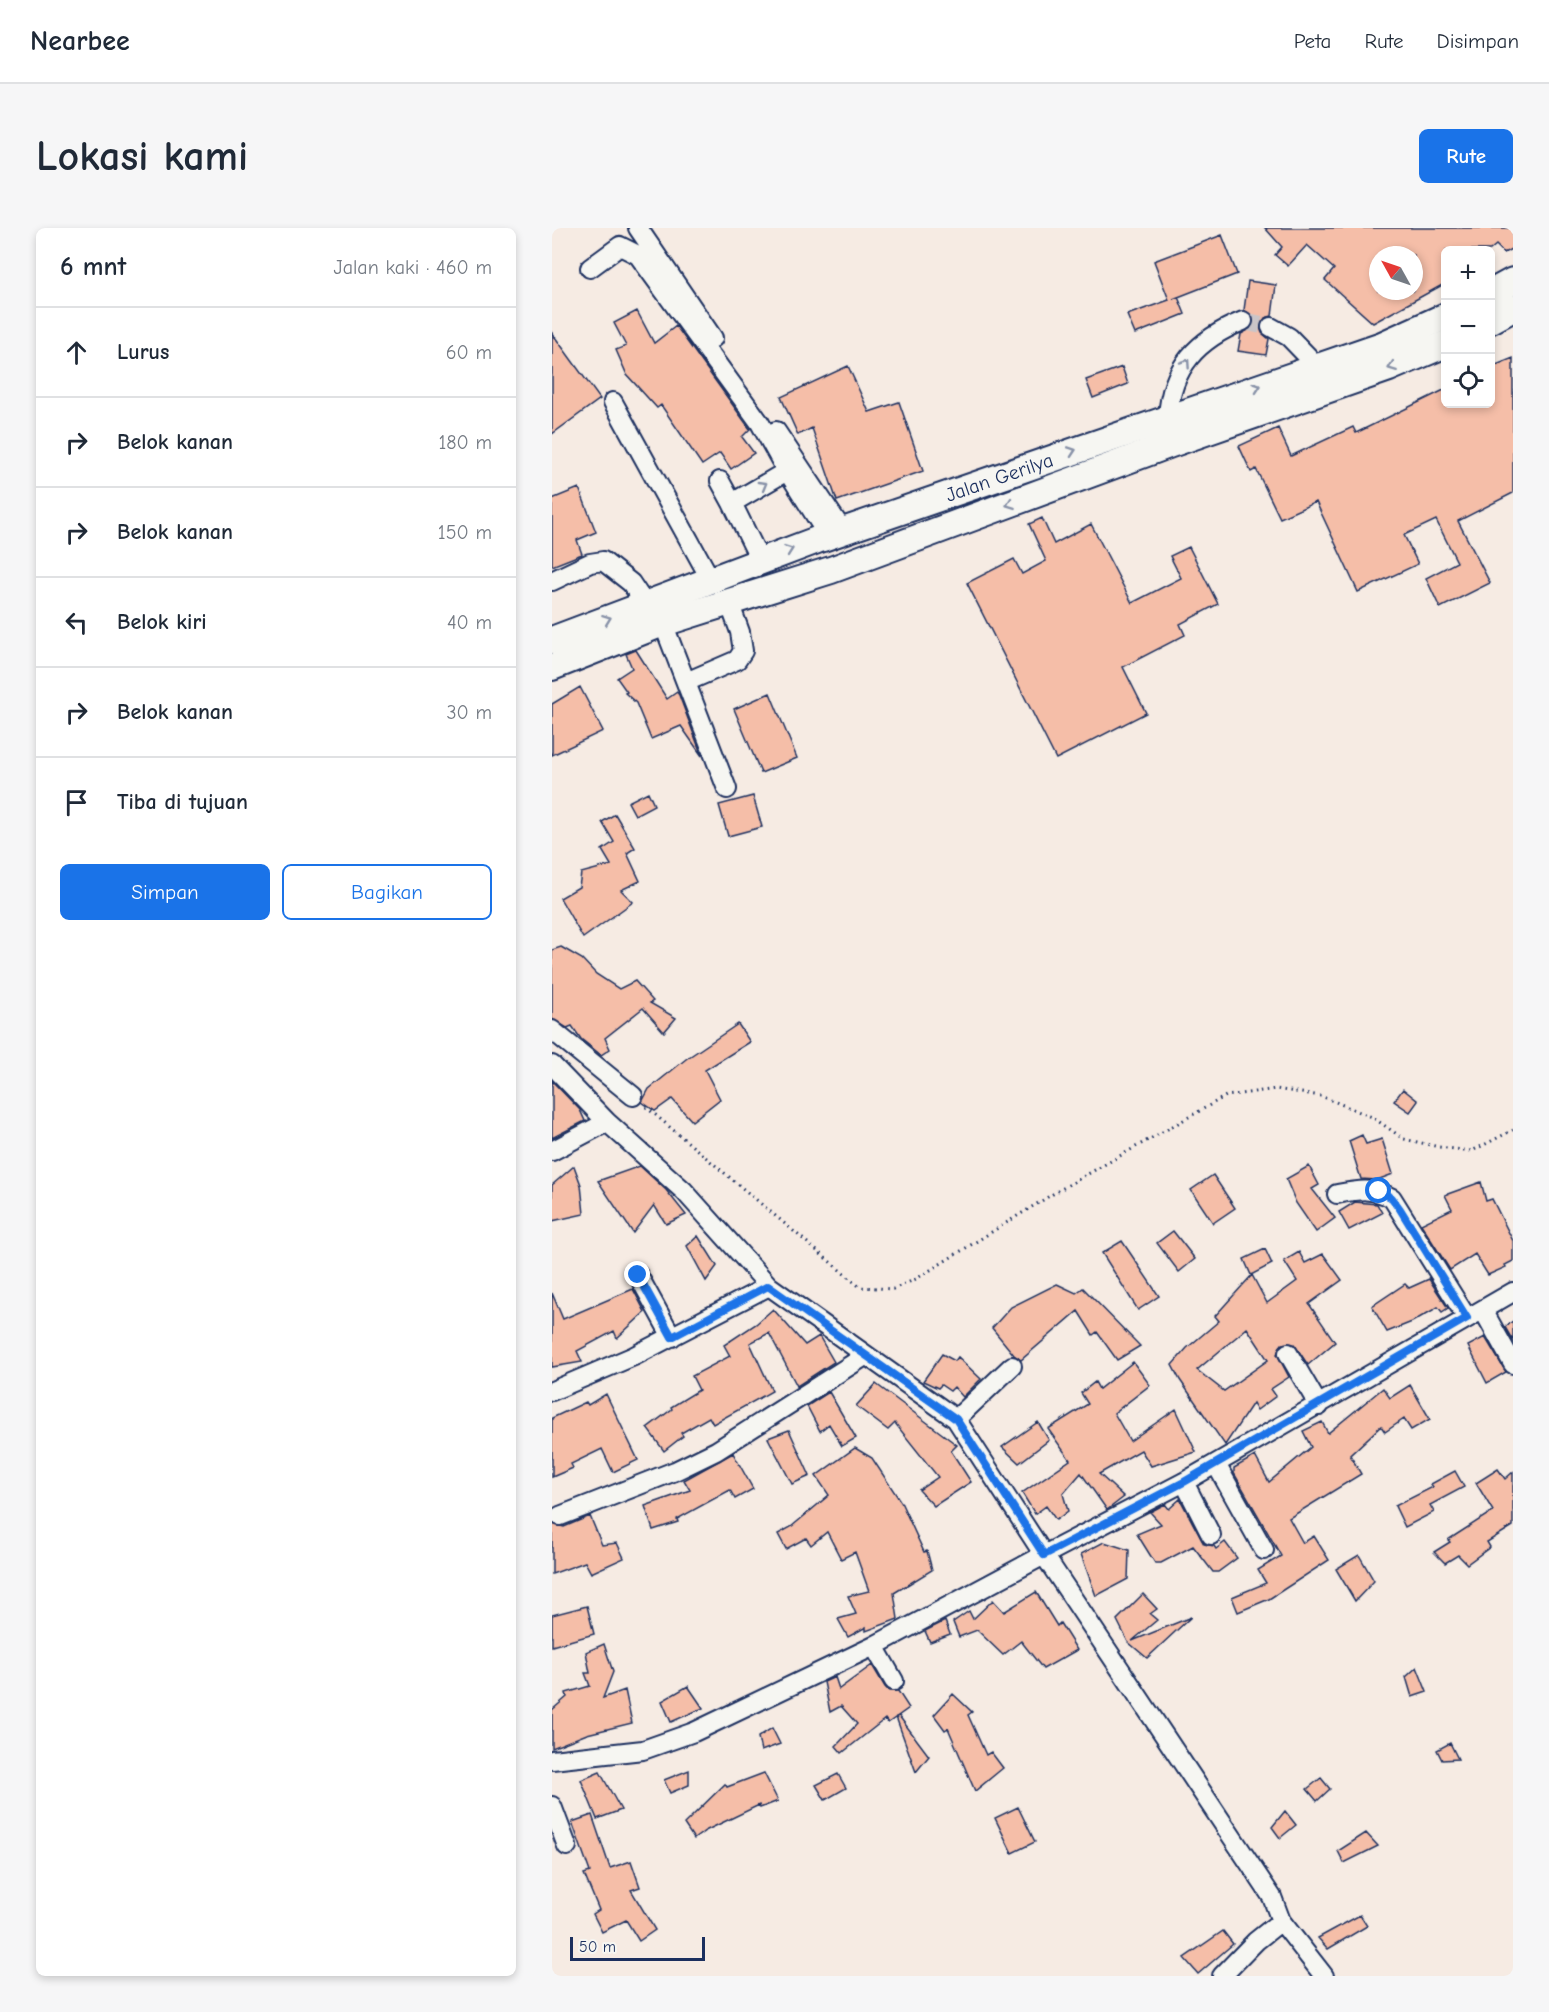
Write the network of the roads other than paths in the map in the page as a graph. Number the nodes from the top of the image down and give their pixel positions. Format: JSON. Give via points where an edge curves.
{"nodes":[{"id":1,"x":638,"y":228,"type":"edge"},
{"id":2,"x":590,"y":268,"type":"dead end"},
{"id":3,"x":1513,"y":282,"type":"edge"},
{"id":4,"x":1495,"y":291,"type":"edge"},
{"id":5,"x":1513,"y":308,"type":"edge"},
{"id":6,"x":1441,"y":318,"type":"edge"},
{"id":7,"x":1495,"y":318,"type":"edge"},
{"id":8,"x":1243,"y":321,"type":"tunnel mouth"},
{"id":9,"x":1271,"y":327,"type":"tunnel mouth"},
{"id":10,"x":1441,"y":346,"type":"edge"},
{"id":11,"x":1318,"y":367,"type":"junction"},
{"id":12,"x":613,"y":402,"type":"dead end"},
{"id":13,"x":1168,"y":417,"type":"junction"},
{"id":14,"x":1174,"y":444,"type":"junction"},
{"id":15,"x":787,"y":471,"type":"junction"},
{"id":16,"x":720,"y":482,"type":"dead end"},
{"id":17,"x":732,"y":503,"type":"junction"},
{"id":18,"x":836,"y":533,"type":"junction"},
{"id":19,"x":760,"y":561,"type":"junction"},
{"id":20,"x":711,"y":580,"type":"junction"},
{"id":21,"x":552,"y":581,"type":"edge"},
{"id":22,"x":729,"y":602,"type":"junction"},
{"id":23,"x":645,"y":604,"type":"junction"},
{"id":24,"x":663,"y":622,"type":"junction"},
{"id":25,"x":554,"y":633,"type":"edge"},
{"id":26,"x":552,"y":667,"type":"edge"},
{"id":27,"x":686,"y":682,"type":"junction"},
{"id":28,"x":727,"y":789,"type":"dead end"},
{"id":29,"x":552,"y":1030,"type":"edge"},
{"id":30,"x":552,"y":1065,"type":"edge"},
{"id":31,"x":633,"y":1096,"type":"road end"},
{"id":32,"x":607,"y":1122,"type":"junction"},
{"id":33,"x":552,"y":1151,"type":"edge"},
{"id":34,"x":1337,"y":1194,"type":"dead end"},
{"id":35,"x":638,"y":1275,"type":"dead end"},
{"id":36,"x":768,"y":1286,"type":"junction"},
{"id":37,"x":1513,"y":1292,"type":"edge"},
{"id":38,"x":1475,"y":1314,"type":"junction"},
{"id":39,"x":672,"y":1337,"type":"junction"},
{"id":40,"x":1288,"y":1353,"type":"dead end"},
{"id":41,"x":865,"y":1356,"type":"junction"},
{"id":42,"x":1513,"y":1364,"type":"edge"},
{"id":43,"x":1012,"y":1366,"type":"dead end"},
{"id":44,"x":552,"y":1391,"type":"edge"},
{"id":45,"x":1319,"y":1406,"type":"junction"},
{"id":46,"x":956,"y":1419,"type":"junction"},
{"id":47,"x":1216,"y":1464,"type":"junction"},
{"id":48,"x":1184,"y":1482,"type":"junction"},
{"id":49,"x":560,"y":1516,"type":"dead end"},
{"id":50,"x":1211,"y":1535,"type":"dead end"},
{"id":51,"x":1264,"y":1550,"type":"dead end"},
{"id":52,"x":1044,"y":1555,"type":"junction"},
{"id":53,"x":874,"y":1646,"type":"junction"},
{"id":54,"x":894,"y":1681,"type":"dead end"},
{"id":55,"x":552,"y":1760,"type":"edge"},
{"id":56,"x":552,"y":1806,"type":"edge"},
{"id":57,"x":567,"y":1846,"type":"dead end"},
{"id":58,"x":1281,"y":1921,"type":"junction"},
{"id":59,"x":1222,"y":1976,"type":"edge"},
{"id":60,"x":1324,"y":1976,"type":"edge"}],
"edges":[{"from":1,"to":18,"type":"street"},
{"from":2,"to":15,"type":"street","via":[[620,246],[638,255],[760,423]]},
{"from":3,"to":4,"type":"highway"},
{"from":5,"to":7,"type":"highway"},
{"from":6,"to":11,"type":"highway","name":"Jalan Gerilya","via":[[1382,345]]},
{"from":13,"to":8,"type":"street","one_way":true,"via":[[1169,401],[1181,368],[1200,344]]},
{"from":9,"to":11,"type":"street","via":[[1289,338]]},
{"from":10,"to":14,"type":"highway","name":"Jalan Gerilya","one_way":true},
{"from":13,"to":11,"type":"highway","name":"Jalan Gerilya","one_way":true},
{"from":12,"to":20,"type":"street"},
{"from":13,"to":14,"type":"highway"},
{"from":18,"to":13,"type":"highway","name":"Jalan Gerilya","one_way":true},
{"from":14,"to":22,"type":"highway","name":"Jalan Gerilya","one_way":true,"via":[[831,570]]},
{"from":17,"to":15,"type":"street","one_way":true},
{"from":15,"to":18,"type":"street"},
{"from":16,"to":17,"type":"street"},
{"from":17,"to":19,"type":"street"},
{"from":19,"to":18,"type":"highway","name":"Jalan Gerilya","one_way":true},
{"from":19,"to":20,"type":"highway","name":"Jalan Gerilya"},
{"from":20,"to":23,"type":"highway","name":"Jalan Gerilya"},
{"from":21,"to":23,"type":"street","via":[[603,561],[631,583]]},
{"from":22,"to":24,"type":"highway","name":"Jalan Gerilya"},
{"from":22,"to":27,"type":"street","via":[[743,651],[737,660]]},
{"from":25,"to":23,"type":"highway","name":"Jalan Gerilya","one_way":true},
{"from":24,"to":26,"type":"highway","name":"Jalan Gerilya"},
{"from":24,"to":27,"type":"street"},
{"from":27,"to":28,"type":"street"},
{"from":29,"to":31,"type":"street"},
{"from":30,"to":32,"type":"street"},
{"from":32,"to":33,"type":"street"},
{"from":32,"to":36,"type":"street","via":[[684,1191]]},
{"from":34,"to":38,"type":"street","via":[[1366,1189],[1392,1198]]},
{"from":35,"to":39,"type":"street"},
{"from":36,"to":39,"type":"street"},
{"from":36,"to":41,"type":"street"},
{"from":37,"to":38,"type":"street"},
{"from":38,"to":42,"type":"street"},
{"from":38,"to":45,"type":"street"},
{"from":39,"to":44,"type":"street"},
{"from":40,"to":45,"type":"street"},
{"from":41,"to":46,"type":"street"},
{"from":41,"to":49,"type":"street","via":[[716,1451]]},
{"from":43,"to":46,"type":"street"},
{"from":45,"to":47,"type":"street"},
{"from":46,"to":52,"type":"street"},
{"from":47,"to":48,"type":"street"},
{"from":47,"to":51,"type":"street"},
{"from":48,"to":50,"type":"street"},
{"from":48,"to":52,"type":"street"},
{"from":52,"to":53,"type":"street"},
{"from":52,"to":58,"type":"street","via":[[1272,1897]]},
{"from":53,"to":54,"type":"street"},
{"from":53,"to":55,"type":"street","via":[[694,1732],[643,1750]]},
{"from":56,"to":57,"type":"street"},
{"from":58,"to":59,"type":"street"},
{"from":58,"to":60,"type":"street"}]}
